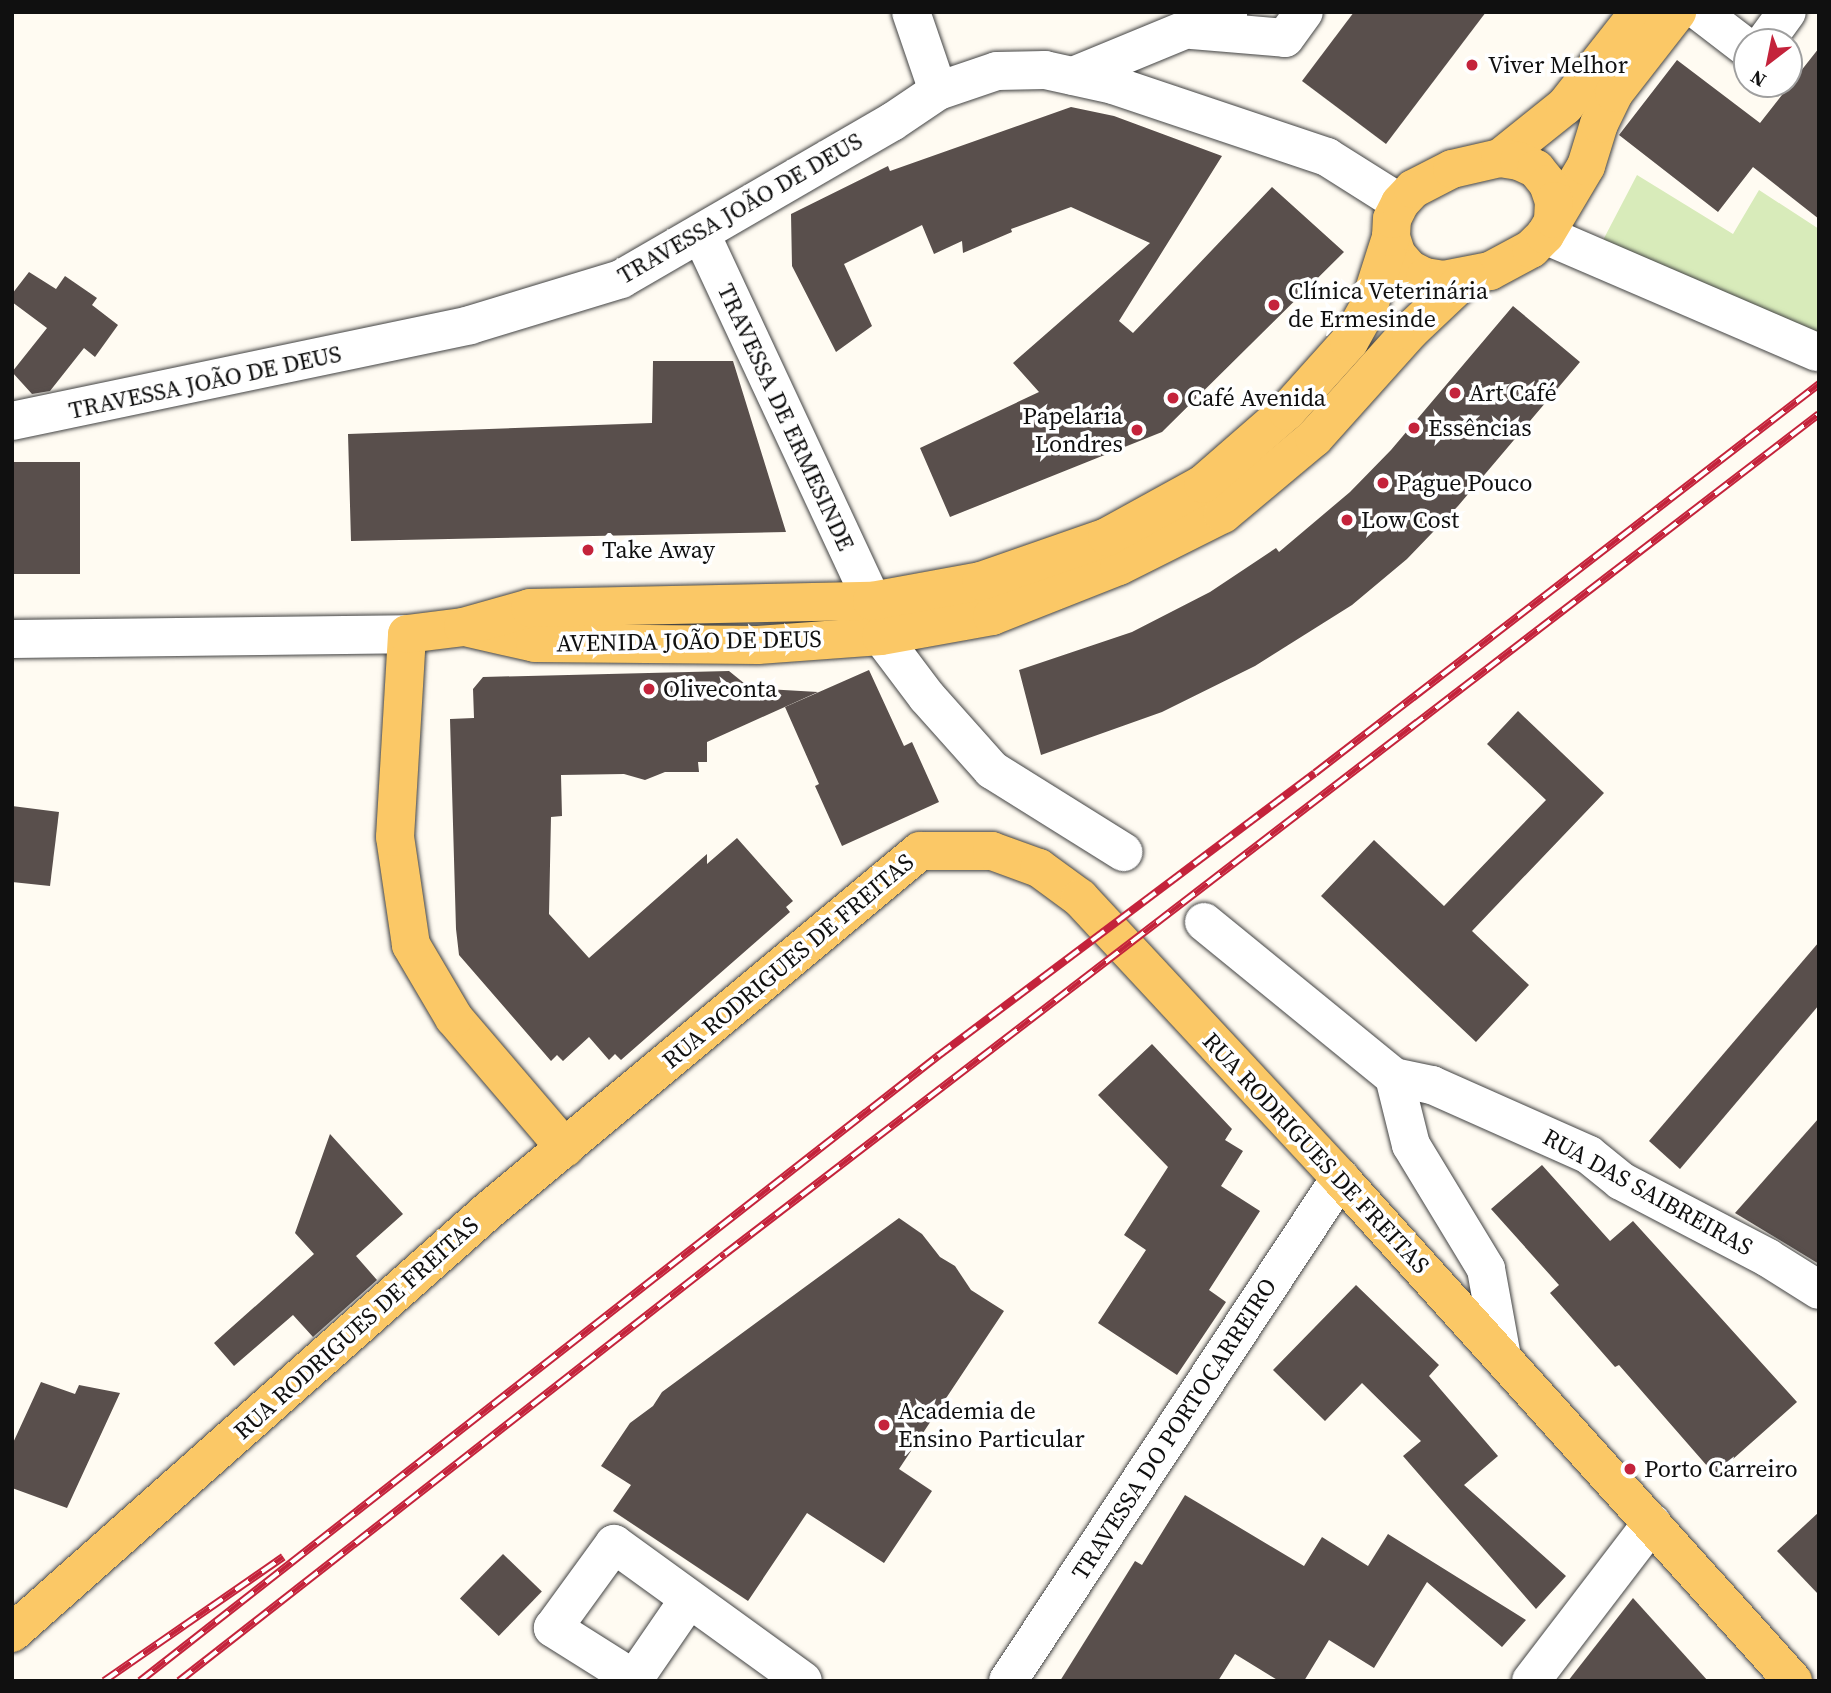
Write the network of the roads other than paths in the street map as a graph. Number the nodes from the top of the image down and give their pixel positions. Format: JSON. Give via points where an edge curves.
{"nodes":[{"id":1,"x":911,"y":12,"type":"edge"},
{"id":2,"x":1228,"y":12,"type":"edge"},
{"id":3,"x":1304,"y":12,"type":"edge"},
{"id":4,"x":1639,"y":12,"type":"edge"},
{"id":5,"x":1677,"y":12,"type":"edge"},
{"id":6,"x":1700,"y":12,"type":"edge"},
{"id":7,"x":1787,"y":12,"type":"edge"},
{"id":8,"x":1775,"y":28,"type":"edge"},
{"id":9,"x":1186,"y":29,"type":"junction"},
{"id":10,"x":1733,"y":37,"type":"edge"},
{"id":11,"x":1073,"y":76,"type":"junction"},
{"id":12,"x":938,"y":91,"type":"junction"},
{"id":13,"x":1500,"y":158,"type":"junction"},
{"id":14,"x":1395,"y":220,"type":"junction"},
{"id":15,"x":1549,"y":227,"type":"junction"},
{"id":16,"x":701,"y":234,"type":"junction"},
{"id":17,"x":1467,"y":277,"type":"junction"},
{"id":18,"x":1817,"y":352,"type":"edge"},
{"id":19,"x":12,"y":421,"type":"edge"},
{"id":20,"x":876,"y":619,"type":"junction"},
{"id":21,"x":407,"y":634,"type":"junction"},
{"id":22,"x":12,"y":639,"type":"edge"},
{"id":23,"x":1124,"y":852,"type":"dead end"},
{"id":24,"x":1204,"y":922,"type":"dead end"},
{"id":25,"x":1394,"y":1077,"type":"junction"},
{"id":26,"x":565,"y":1148,"type":"junction"},
{"id":27,"x":1340,"y":1178,"type":"junction"},
{"id":28,"x":1819,"y":1290,"type":"edge"},
{"id":29,"x":1502,"y":1357,"type":"junction"},
{"id":30,"x":1652,"y":1523,"type":"junction"},
{"id":31,"x":689,"y":1599,"type":"dead end"},
{"id":32,"x":12,"y":1633,"type":"edge"},
{"id":33,"x":803,"y":1681,"type":"edge"},
{"id":34,"x":1008,"y":1681,"type":"edge"},
{"id":35,"x":1531,"y":1681,"type":"edge"},
{"id":36,"x":1793,"y":1681,"type":"edge"}],
"edges":[{"from":1,"to":12,"type":"street"},
{"from":2,"to":9,"type":"street"},
{"from":3,"to":9,"type":"street","via":[[1284,38]]},
{"from":4,"to":13,"type":"main road","via":[[1565,106]]},
{"from":5,"to":15,"type":"main road","name":"AVENIDA JOÃO DE DEUS","via":[[1614,93],[1586,166]]},
{"from":6,"to":10,"type":"street"},
{"from":7,"to":8,"type":"street"},
{"from":9,"to":11,"type":"street"},
{"from":11,"to":12,"type":"street","name":"TRAVESSA JOÃO DE DEUS","via":[[1045,70],[998,71]]},
{"from":11,"to":14,"type":"street","name":"TRAVESSA JOÃO DE DEUS","via":[[1113,85],[1326,157]]},
{"from":12,"to":16,"type":"street","name":"TRAVESSA JOÃO DE DEUS"},
{"from":13,"to":14,"type":"main road","via":[[1452,169],[1413,188]]},
{"from":13,"to":15,"type":"main road","via":[[1536,169],[1548,184],[1554,201]]},
{"from":14,"to":17,"type":"main road","name":"AVENIDA JOÃO DE DEUS","via":[[1397,255],[1409,269],[1444,280]]},
{"from":14,"to":20,"type":"main road","name":"AVENIDA JOÃO DE DEUS","via":[[1369,306],[1349,342],[1287,411],[1203,484],[1094,542]]},
{"from":15,"to":17,"type":"main road","name":"AVENIDA JOÃO DE DEUS","via":[[1512,262]]},
{"from":15,"to":18,"type":"street"},
{"from":16,"to":19,"type":"street","name":"TRAVESSA JOÃO DE DEUS","via":[[621,279],[470,325]]},
{"from":16,"to":20,"type":"street","name":"TRAVESSA DE ERMESINDE"},
{"from":17,"to":20,"type":"main road","name":"AVENIDA JOÃO DE DEUS","via":[[1410,331],[1314,438],[1223,514],[1118,566],[992,616]]},
{"from":20,"to":21,"type":"main road","name":"AVENIDA JOÃO DE DEUS","via":[[758,645],[535,643],[463,627]]},
{"from":20,"to":23,"type":"street","name":"TRAVESSA DE ERMESINDE","via":[[927,697],[992,770]]},
{"from":21,"to":22,"type":"street","name":"AVENIDA JOÃO DE DEUS"},
{"from":21,"to":26,"type":"main road","via":[[394,837],[411,945],[454,1018]]},
{"from":24,"to":25,"type":"street"},
{"from":25,"to":28,"type":"street","name":"RUA DAS SAIBREIRAS","via":[[1433,1085],[1590,1155],[1621,1181]]},
{"from":25,"to":29,"type":"street","via":[[1411,1145],[1486,1269]]},
{"from":26,"to":27,"type":"main road","name":"RUA RODRIGUES DE FREITAS","via":[[920,851],[992,851],[1039,868],[1080,898]]},
{"from":26,"to":32,"type":"main road","name":"RUA RODRIGUES DE FREITAS"},
{"from":27,"to":29,"type":"main road","name":"RUA RODRIGUES DE FREITAS"},
{"from":27,"to":34,"type":"street","name":"TRAVESSA DO PORTOCARREIRO"},
{"from":29,"to":30,"type":"main road","name":"RUA RODRIGUES DE FREITAS"},
{"from":30,"to":35,"type":"street"},
{"from":30,"to":36,"type":"main road","name":"RUA RODRIGUES DE FREITAS"},
{"from":31,"to":33,"type":"street"}]}
